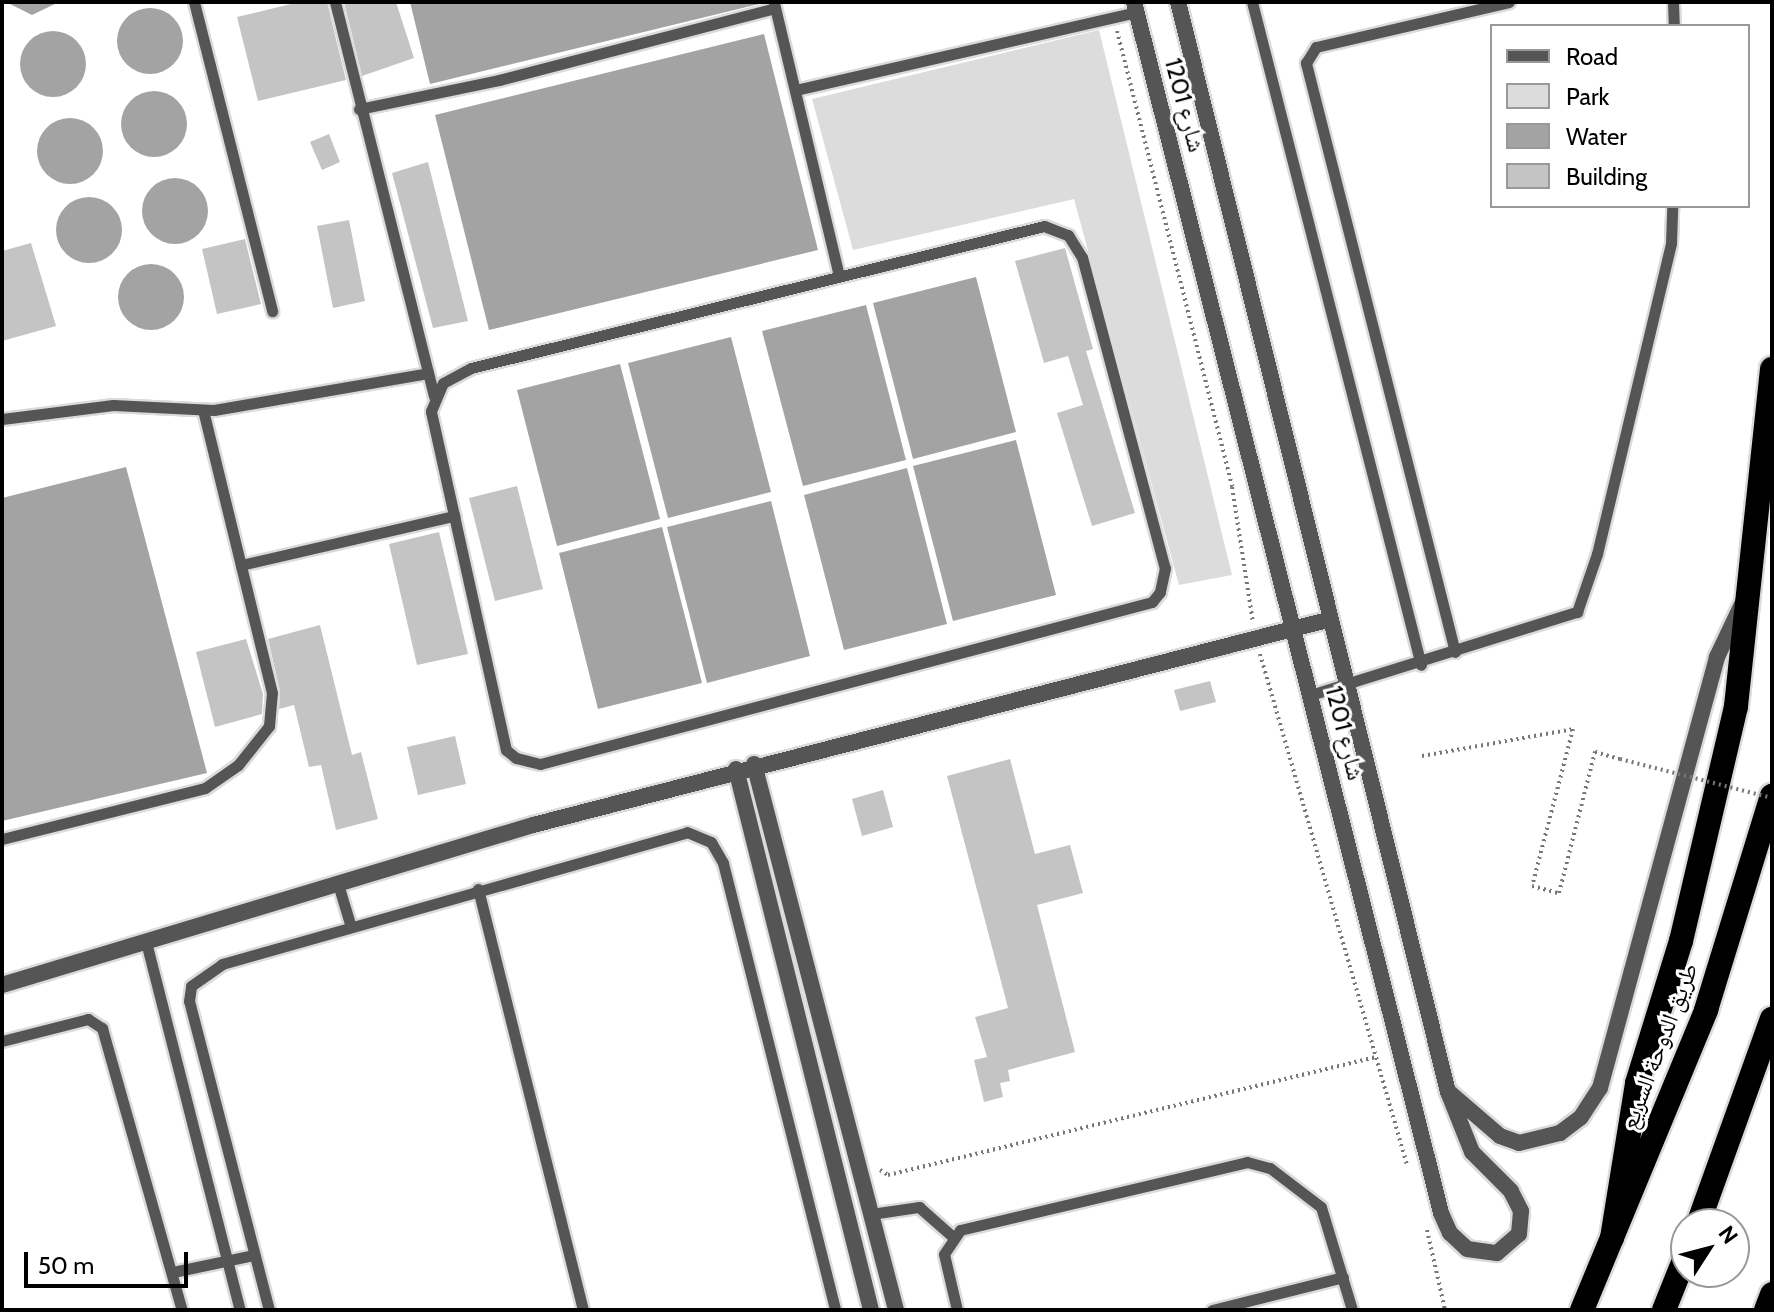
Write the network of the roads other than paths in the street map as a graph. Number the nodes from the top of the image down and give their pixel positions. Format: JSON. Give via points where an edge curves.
{"nodes":[{"id":1,"x":194,"y":2,"type":"edge"},
{"id":2,"x":335,"y":2,"type":"edge"},
{"id":3,"x":1178,"y":2,"type":"edge"},
{"id":4,"x":1252,"y":2,"type":"edge"},
{"id":5,"x":1509,"y":2,"type":"edge"},
{"id":6,"x":1673,"y":2,"type":"edge"},
{"id":7,"x":774,"y":5,"type":"edge"},
{"id":8,"x":1135,"y":7,"type":"edge"},
{"id":9,"x":1674,"y":24,"type":"edge"},
{"id":10,"x":796,"y":90,"type":"junction"},
{"id":11,"x":359,"y":109,"type":"junction"},
{"id":12,"x":1672,"y":208,"type":"edge"},
{"id":13,"x":839,"y":276,"type":"junction"},
{"id":14,"x":272,"y":311,"type":"dead end"},
{"id":15,"x":1772,"y":369,"type":"edge"},
{"id":16,"x":428,"y":373,"type":"junction"},
{"id":17,"x":434,"y":396,"type":"junction"},
{"id":18,"x":203,"y":411,"type":"junction"},
{"id":19,"x":2,"y":419,"type":"edge"},
{"id":20,"x":454,"y":516,"type":"junction"},
{"id":21,"x":241,"y":565,"type":"junction"},
{"id":22,"x":1748,"y":593,"type":"junction"},
{"id":23,"x":1331,"y":619,"type":"junction"},
{"id":24,"x":1292,"y":629,"type":"junction"},
{"id":25,"x":1455,"y":652,"type":"junction"},
{"id":26,"x":1421,"y":665,"type":"junction"},
{"id":27,"x":1347,"y":685,"type":"junction"},
{"id":28,"x":1310,"y":695,"type":"junction"},
{"id":29,"x":754,"y":764,"type":"junction"},
{"id":30,"x":736,"y":769,"type":"junction"},
{"id":31,"x":1772,"y":797,"type":"edge"},
{"id":32,"x":2,"y":839,"type":"edge"},
{"id":33,"x":338,"y":884,"type":"junction"},
{"id":34,"x":478,"y":889,"type":"junction"},
{"id":35,"x":351,"y":927,"type":"junction"},
{"id":36,"x":146,"y":942,"type":"junction"},
{"id":37,"x":2,"y":985,"type":"edge"},
{"id":38,"x":1772,"y":1019,"type":"edge"},
{"id":39,"x":2,"y":1041,"type":"edge"},
{"id":40,"x":1448,"y":1092,"type":"junction"},
{"id":41,"x":1704,"y":1208,"type":"edge"},
{"id":42,"x":871,"y":1214,"type":"junction"},
{"id":43,"x":952,"y":1236,"type":"junction"},
{"id":44,"x":1612,"y":1238,"type":"junction"},
{"id":45,"x":254,"y":1255,"type":"junction"},
{"id":46,"x":228,"y":1262,"type":"junction"},
{"id":47,"x":173,"y":1272,"type":"junction"},
{"id":48,"x":1343,"y":1277,"type":"junction"},
{"id":49,"x":1673,"y":1288,"type":"edge"},
{"id":50,"x":1772,"y":1294,"type":"edge"},
{"id":51,"x":182,"y":1310,"type":"edge"},
{"id":52,"x":240,"y":1310,"type":"edge"},
{"id":53,"x":269,"y":1310,"type":"edge"},
{"id":54,"x":583,"y":1310,"type":"edge"},
{"id":55,"x":835,"y":1310,"type":"edge"},
{"id":56,"x":871,"y":1310,"type":"edge"},
{"id":57,"x":896,"y":1310,"type":"edge"},
{"id":58,"x":957,"y":1310,"type":"edge"},
{"id":59,"x":1212,"y":1310,"type":"edge"},
{"id":60,"x":1352,"y":1310,"type":"edge"},
{"id":61,"x":1582,"y":1310,"type":"edge"},
{"id":62,"x":1664,"y":1310,"type":"edge"},
{"id":63,"x":1766,"y":1310,"type":"edge"}],
"edges":[{"from":1,"to":14,"type":"lane"},
{"from":2,"to":11,"type":"lane"},
{"from":3,"to":23,"type":"street","name":"شارع 1201"},
{"from":4,"to":26,"type":"lane"},
{"from":5,"to":25,"type":"lane","via":[[1316,47],[1306,63]]},
{"from":6,"to":9,"type":"lane"},
{"from":7,"to":10,"type":"lane"},
{"from":7,"to":11,"type":"lane","via":[[499,80]]},
{"from":8,"to":10,"type":"lane","via":[[1114,17]]},
{"from":8,"to":24,"type":"street","name":"شارع 1201"},
{"from":10,"to":13,"type":"lane"},
{"from":11,"to":16,"type":"lane"},
{"from":12,"to":25,"type":"lane","via":[[1671,243],[1584,603],[1568,619]]},
{"from":13,"to":17,"type":"lane","via":[[471,368],[443,383]]},
{"from":13,"to":20,"type":"lane","via":[[1031,228],[1044,226],[1068,235],[1082,257],[1165,568],[1165,580],[1152,602],[527,763],[506,750],[501,739]]},
{"from":15,"to":22,"type":"highway"},
{"from":16,"to":17,"type":"lane"},
{"from":16,"to":18,"type":"lane"},
{"from":17,"to":20,"type":"lane","via":[[431,411]]},
{"from":18,"to":19,"type":"lane","via":[[113,405]]},
{"from":18,"to":21,"type":"lane"},
{"from":20,"to":21,"type":"lane"},
{"from":21,"to":32,"type":"lane","via":[[274,704],[269,726],[246,755],[205,788]]},
{"from":22,"to":40,"type":"street","via":[[1717,657],[1600,1088],[1581,1117],[1560,1133],[1519,1143],[1500,1136]]},
{"from":22,"to":44,"type":"highway","via":[[1733,721],[1681,941],[1637,1083]]},
{"from":23,"to":24,"type":"street"},
{"from":23,"to":27,"type":"street","name":"شارع 1201"},
{"from":24,"to":28,"type":"street","name":"شارع 1201"},
{"from":24,"to":29,"type":"street"},
{"from":25,"to":26,"type":"lane"},
{"from":26,"to":27,"type":"lane"},
{"from":27,"to":28,"type":"lane"},
{"from":27,"to":40,"type":"street","name":"شارع 1201"},
{"from":28,"to":40,"type":"street","name":"شارع 1201","via":[[1441,1213],[1450,1233],[1467,1249],[1497,1253],[1519,1234],[1518,1201],[1472,1152]]},
{"from":29,"to":30,"type":"street"},
{"from":29,"to":42,"type":"street"},
{"from":30,"to":33,"type":"street"},
{"from":30,"to":56,"type":"street"},
{"from":31,"to":44,"type":"highway","name":"طريق الدوحة السريع","via":[[1706,1010]]},
{"from":33,"to":35,"type":"lane"},
{"from":33,"to":36,"type":"street"},
{"from":34,"to":35,"type":"lane"},
{"from":34,"to":54,"type":"lane"},
{"from":34,"to":55,"type":"lane","via":[[667,834],[687,832],[711,842],[723,863]]},
{"from":35,"to":45,"type":"lane","via":[[222,964],[191,986],[189,1001]]},
{"from":36,"to":37,"type":"street"},
{"from":36,"to":46,"type":"lane"},
{"from":38,"to":41,"type":"highway"},
{"from":39,"to":47,"type":"lane","via":[[88,1019],[102,1028]]},
{"from":42,"to":43,"type":"lane","via":[[919,1207]]},
{"from":42,"to":57,"type":"street"},
{"from":43,"to":48,"type":"lane","via":[[984,1223],[1247,1162],[1270,1168],[1321,1207]]},
{"from":43,"to":58,"type":"lane","via":[[944,1264]]},
{"from":44,"to":61,"type":"highway","name":"طريق الدوحة السريع"},
{"from":45,"to":46,"type":"lane"},
{"from":45,"to":53,"type":"lane"},
{"from":46,"to":47,"type":"lane"},
{"from":46,"to":52,"type":"lane"},
{"from":47,"to":51,"type":"lane"},
{"from":48,"to":59,"type":"lane"},
{"from":48,"to":60,"type":"lane"},
{"from":49,"to":62,"type":"highway"},
{"from":50,"to":63,"type":"highway"}]}
